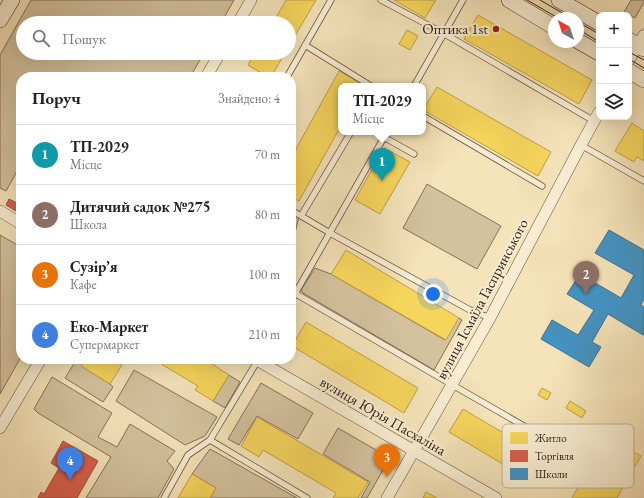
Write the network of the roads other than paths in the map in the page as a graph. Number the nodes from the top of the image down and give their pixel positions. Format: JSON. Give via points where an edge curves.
{"nodes":[{"id":1,"x":12,"y":0,"type":"edge"},
{"id":2,"x":251,"y":0,"type":"edge"},
{"id":3,"x":330,"y":0,"type":"edge"},
{"id":4,"x":381,"y":0,"type":"edge"},
{"id":5,"x":462,"y":0,"type":"edge"},
{"id":6,"x":508,"y":0,"type":"edge"},
{"id":7,"x":559,"y":0,"type":"edge"},
{"id":8,"x":242,"y":16,"type":"edge"},
{"id":9,"x":0,"y":20,"type":"edge"},
{"id":10,"x":596,"y":21,"type":"edge"},
{"id":11,"x":548,"y":23,"type":"edge"},
{"id":12,"x":444,"y":33,"type":"junction"},
{"id":13,"x":639,"y":42,"type":"edge"},
{"id":14,"x":584,"y":44,"type":"edge"},
{"id":15,"x":305,"y":45,"type":"junction"},
{"id":16,"x":596,"y":51,"type":"edge"},
{"id":17,"x":632,"y":55,"type":"edge"},
{"id":18,"x":216,"y":60,"type":"edge"},
{"id":19,"x":209,"y":72,"type":"edge"},
{"id":20,"x":290,"y":72,"type":"edge"},
{"id":21,"x":632,"y":73,"type":"edge"},
{"id":22,"x":644,"y":80,"type":"edge"},
{"id":23,"x":366,"y":83,"type":"edge"},
{"id":24,"x":416,"y":83,"type":"edge"},
{"id":25,"x":596,"y":117,"type":"edge"},
{"id":26,"x":426,"y":118,"type":"edge"},
{"id":27,"x":349,"y":135,"type":"edge"},
{"id":28,"x":386,"y":135,"type":"edge"},
{"id":29,"x":384,"y":138,"type":"junction"},
{"id":30,"x":581,"y":145,"type":"junction"},
{"id":31,"x":414,"y":154,"type":"dead end"},
{"id":32,"x":644,"y":182,"type":"edge"},
{"id":33,"x":542,"y":186,"type":"dead end"},
{"id":34,"x":0,"y":212,"type":"edge"},
{"id":35,"x":296,"y":213,"type":"edge"},
{"id":36,"x":301,"y":216,"type":"junction"},
{"id":37,"x":16,"y":221,"type":"edge"},
{"id":38,"x":330,"y":233,"type":"junction"},
{"id":39,"x":296,"y":287,"type":"edge"},
{"id":40,"x":296,"y":294,"type":"edge"},
{"id":41,"x":490,"y":318,"type":"junction"},
{"id":42,"x":38,"y":364,"type":"edge"},
{"id":43,"x":254,"y":364,"type":"edge"},
{"id":44,"x":266,"y":364,"type":"edge"},
{"id":45,"x":452,"y":385,"type":"junction"},
{"id":46,"x":520,"y":424,"type":"edge"},
{"id":47,"x":0,"y":428,"type":"edge"},
{"id":48,"x":210,"y":440,"type":"junction"},
{"id":49,"x":414,"y":451,"type":"junction"},
{"id":50,"x":164,"y":498,"type":"edge"},
{"id":51,"x":307,"y":498,"type":"edge"},
{"id":52,"x":387,"y":498,"type":"edge"},
{"id":53,"x":496,"y":498,"type":"edge"}],
"edges":[{"from":1,"to":9,"type":"street"},
{"from":2,"to":8,"type":"street"},
{"from":3,"to":15,"type":"lane"},
{"from":4,"to":12,"type":"lane"},
{"from":5,"to":12,"type":"lane"},
{"from":6,"to":11,"type":"street"},
{"from":7,"to":10,"type":"street"},
{"from":12,"to":24,"type":"lane"},
{"from":12,"to":25,"type":"lane"},
{"from":13,"to":17,"type":"street"},
{"from":14,"to":16,"type":"street"},
{"from":15,"to":20,"type":"lane"},
{"from":15,"to":23,"type":"lane"},
{"from":18,"to":19,"type":"street"},
{"from":21,"to":22,"type":"street"},
{"from":25,"to":30,"type":"street","name":"вулиця Ісмаїла Гаспринського"},
{"from":26,"to":33,"type":"lane"},
{"from":27,"to":36,"type":"lane"},
{"from":28,"to":29,"type":"lane"},
{"from":29,"to":31,"type":"lane"},
{"from":29,"to":38,"type":"lane"},
{"from":30,"to":32,"type":"lane"},
{"from":30,"to":41,"type":"street","name":"вулиця Ісмаїла Гаспринського"},
{"from":34,"to":37,"type":"street"},
{"from":35,"to":36,"type":"lane"},
{"from":36,"to":38,"type":"lane"},
{"from":38,"to":39,"type":"lane"},
{"from":38,"to":41,"type":"lane","via":[[470,310]]},
{"from":40,"to":45,"type":"lane"},
{"from":41,"to":45,"type":"street","name":"вулиця Ісмаїла Гаспринського"},
{"from":42,"to":47,"type":"street"},
{"from":43,"to":48,"type":"lane"},
{"from":44,"to":49,"type":"street","name":"вулиця Юрія Пасхаліна"},
{"from":45,"to":46,"type":"lane"},
{"from":45,"to":49,"type":"street","name":"вулиця Ісмаїла Гаспринського"},
{"from":48,"to":50,"type":"lane","via":[[188,455]]},
{"from":48,"to":51,"type":"lane"},
{"from":49,"to":52,"type":"street","name":"вулиця Ісмаїла Гаспринського"},
{"from":49,"to":53,"type":"street","name":"вулиця Юрія Пасхаліна"}]}
